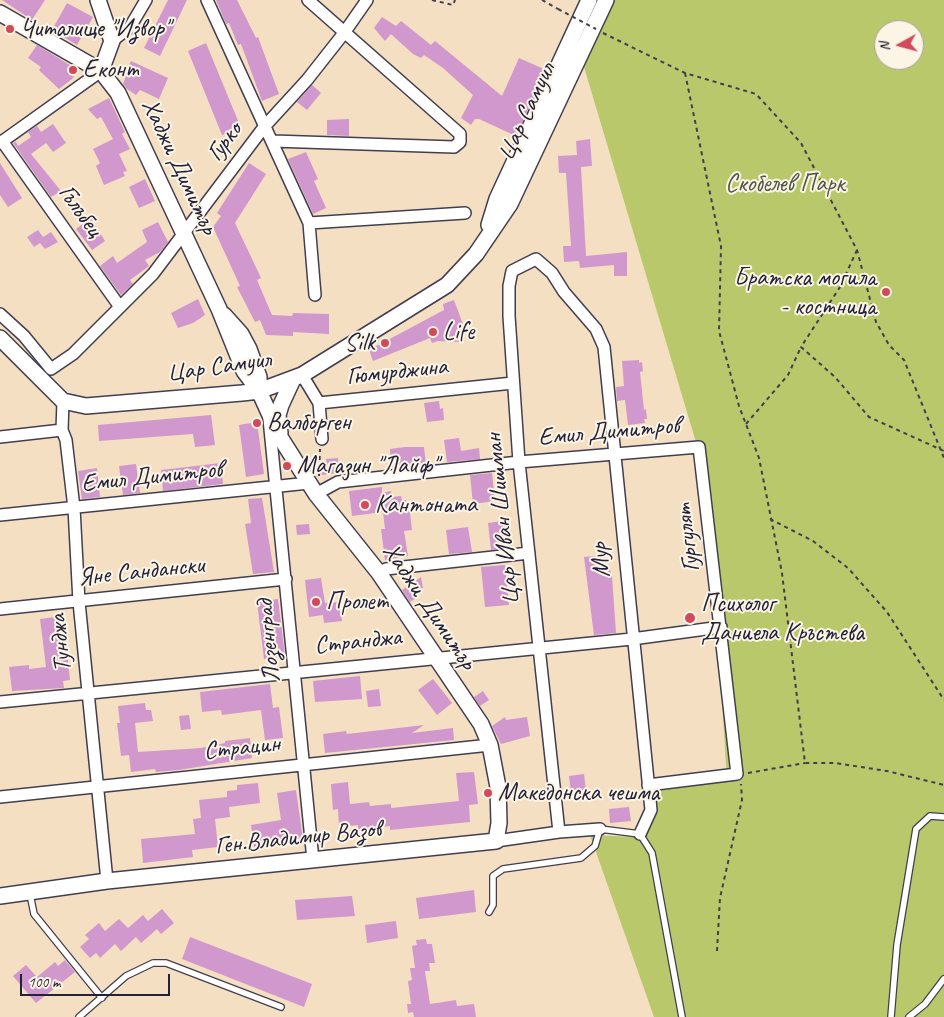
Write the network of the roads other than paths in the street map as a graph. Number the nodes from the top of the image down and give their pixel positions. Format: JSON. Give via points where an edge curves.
{"nodes":[{"id":1,"x":98,"y":0,"type":"edge"},
{"id":2,"x":146,"y":0,"type":"edge"},
{"id":3,"x":208,"y":0,"type":"edge"},
{"id":4,"x":308,"y":0,"type":"edge"},
{"id":5,"x":589,"y":0,"type":"edge"},
{"id":6,"x":606,"y":0,"type":"edge"},
{"id":7,"x":366,"y":1,"type":"edge"},
{"id":8,"x":0,"y":13,"type":"edge"},
{"id":9,"x":344,"y":33,"type":"junction"},
{"id":10,"x":112,"y":41,"type":"junction"},
{"id":11,"x":102,"y":72,"type":"junction"},
{"id":12,"x":264,"y":127,"type":"junction"},
{"id":13,"x":273,"y":141,"type":"junction"},
{"id":14,"x":1,"y":142,"type":"edge"},
{"id":15,"x":465,"y":213,"type":"dead end"},
{"id":16,"x":309,"y":223,"type":"junction"},
{"id":17,"x":184,"y":235,"type":"junction"},
{"id":18,"x":485,"y":241,"type":"junction"},
{"id":19,"x":564,"y":292,"type":"joint"},
{"id":20,"x":315,"y":294,"type":"dead end"},
{"id":21,"x":120,"y":307,"type":"junction"},
{"id":22,"x":0,"y":314,"type":"edge"},
{"id":23,"x":0,"y":338,"type":"edge"},
{"id":24,"x":297,"y":377,"type":"junction"},
{"id":25,"x":513,"y":383,"type":"junction"},
{"id":26,"x":259,"y":390,"type":"junction"},
{"id":27,"x":63,"y":401,"type":"junction"},
{"id":28,"x":319,"y":403,"type":"junction"},
{"id":29,"x":269,"y":417,"type":"junction"},
{"id":30,"x":62,"y":430,"type":"junction"},
{"id":31,"x":0,"y":437,"type":"edge"},
{"id":32,"x":280,"y":437,"type":"junction"},
{"id":33,"x":322,"y":439,"type":"road end"},
{"id":34,"x":699,"y":447,"type":"joint"},
{"id":35,"x":613,"y":453,"type":"junction"},
{"id":36,"x":519,"y":462,"type":"junction"},
{"id":37,"x":276,"y":488,"type":"junction"},
{"id":38,"x":315,"y":489,"type":"junction"},
{"id":39,"x":74,"y":508,"type":"junction"},
{"id":40,"x":0,"y":515,"type":"edge"},
{"id":41,"x":529,"y":553,"type":"junction"},
{"id":42,"x":379,"y":573,"type":"junction"},
{"id":43,"x":286,"y":579,"type":"junction"},
{"id":44,"x":79,"y":602,"type":"junction"},
{"id":45,"x":0,"y":609,"type":"edge"},
{"id":46,"x":721,"y":628,"type":"junction"},
{"id":47,"x":632,"y":639,"type":"junction"},
{"id":48,"x":539,"y":647,"type":"junction"},
{"id":49,"x":434,"y":658,"type":"junction"},
{"id":50,"x":295,"y":671,"type":"junction"},
{"id":51,"x":89,"y":693,"type":"junction"},
{"id":52,"x":0,"y":702,"type":"edge"},
{"id":53,"x":490,"y":745,"type":"junction"},
{"id":54,"x":304,"y":764,"type":"junction"},
{"id":55,"x":648,"y":785,"type":"junction"},
{"id":56,"x":99,"y":787,"type":"junction"},
{"id":57,"x":0,"y":797,"type":"edge"},
{"id":58,"x":944,"y":817,"type":"edge"},
{"id":59,"x":600,"y":829,"type":"junction"},
{"id":60,"x":559,"y":832,"type":"junction"},
{"id":61,"x":640,"y":834,"type":"junction"},
{"id":62,"x":496,"y":841,"type":"junction"},
{"id":63,"x":313,"y":860,"type":"junction"},
{"id":64,"x":107,"y":881,"type":"junction"},
{"id":65,"x":30,"y":892,"type":"junction"},
{"id":66,"x":0,"y":896,"type":"edge"},
{"id":67,"x":489,"y":912,"type":"dead end"},
{"id":68,"x":944,"y":979,"type":"edge"},
{"id":69,"x":102,"y":998,"type":"junction"},
{"id":70,"x":281,"y":1007,"type":"dead end"},
{"id":71,"x":79,"y":1017,"type":"edge"},
{"id":72,"x":682,"y":1017,"type":"edge"},
{"id":73,"x":891,"y":1017,"type":"edge"},
{"id":74,"x":909,"y":1017,"type":"edge"}],
"edges":[{"from":1,"to":10,"type":"street"},
{"from":2,"to":10,"type":"street","via":[[130,27]]},
{"from":3,"to":12,"type":"street"},
{"from":4,"to":9,"type":"street"},
{"from":5,"to":18,"type":"street","name":"Цар Самуил","via":[[497,199]]},
{"from":6,"to":18,"type":"street","name":"Цар Самуил","via":[[510,204]]},
{"from":7,"to":9,"type":"street","name":"Гурко"},
{"from":8,"to":11,"type":"street","name":"Хаджи Димитър"},
{"from":9,"to":12,"type":"street","name":"Гурко"},
{"from":9,"to":13,"type":"street","via":[[460,134],[460,142],[454,148]]},
{"from":10,"to":11,"type":"street"},
{"from":11,"to":14,"type":"street"},
{"from":11,"to":17,"type":"street","name":"Хаджи Димитър","via":[[118,93]]},
{"from":12,"to":13,"type":"street"},
{"from":12,"to":17,"type":"street","name":"Гурко"},
{"from":13,"to":16,"type":"street"},
{"from":14,"to":21,"type":"street","name":"Гълъбец"},
{"from":15,"to":16,"type":"street"},
{"from":16,"to":20,"type":"street"},
{"from":17,"to":21,"type":"street","name":"Гурко","via":[[153,274]]},
{"from":17,"to":26,"type":"street","name":"Хаджи Димитър","via":[[244,371]]},
{"from":18,"to":24,"type":"street","name":"Цар Самуил","via":[[447,286]]},
{"from":19,"to":25,"type":"street","name":"Цар Иван Шишман","via":[[552,273],[536,258],[512,271],[509,306]]},
{"from":19,"to":35,"type":"street","name":"Мур","via":[[596,328],[604,347]]},
{"from":21,"to":22,"type":"street","name":"Гурко","via":[[73,354],[51,369],[24,336]]},
{"from":23,"to":27,"type":"street"},
{"from":24,"to":26,"type":"street","name":"Цар Самуил"},
{"from":24,"to":28,"type":"street","name":"Гюмурджина"},
{"from":24,"to":32,"type":"street","via":[[278,415]]},
{"from":25,"to":28,"type":"street","name":"Гюмурджина"},
{"from":25,"to":36,"type":"street","name":"Цар Иван Шишман"},
{"from":26,"to":27,"type":"street","name":"Цар Самуил","via":[[86,406]]},
{"from":26,"to":29,"type":"street","name":"Хаджи Димитър"},
{"from":27,"to":30,"type":"street","name":"Тунджа"},
{"from":28,"to":33,"type":"street"},
{"from":29,"to":32,"type":"street","name":"Хаджи Димитър"},
{"from":29,"to":37,"type":"street","name":"Лозенград"},
{"from":30,"to":31,"type":"street"},
{"from":30,"to":39,"type":"street","name":"Тунджа"},
{"from":32,"to":38,"type":"street","name":"Хаджи Димитър"},
{"from":34,"to":35,"type":"street","name":"Емил Димитров"},
{"from":34,"to":46,"type":"street","name":"Гургулят"},
{"from":35,"to":36,"type":"street","name":"Емил Димитров"},
{"from":35,"to":47,"type":"street","name":"Мур"},
{"from":36,"to":38,"type":"street","name":"Емил Димитров","via":[[338,482]]},
{"from":36,"to":41,"type":"street","name":"Цар Иван Шишман"},
{"from":37,"to":38,"type":"street","name":"Емил Димитров"},
{"from":37,"to":39,"type":"street","name":"Емил Димитров"},
{"from":37,"to":43,"type":"street","name":"Лозенград"},
{"from":38,"to":42,"type":"street","name":"Хаджи Димитър"},
{"from":39,"to":40,"type":"street","name":"Емил Димитров"},
{"from":39,"to":44,"type":"street","name":"Тунджа"},
{"from":41,"to":42,"type":"street","via":[[386,569]]},
{"from":41,"to":48,"type":"street","name":"Цар Иван Шишман"},
{"from":42,"to":49,"type":"street","name":"Хаджи Димитър"},
{"from":43,"to":44,"type":"street","name":"Яне Сандански"},
{"from":43,"to":50,"type":"street","name":"Лозенград"},
{"from":44,"to":45,"type":"street","name":"Яне Сандански"},
{"from":44,"to":51,"type":"street","name":"Тунджа"},
{"from":46,"to":47,"type":"street","name":"Странджа"},
{"from":46,"to":55,"type":"street","name":"Гургулят","via":[[737,774]]},
{"from":47,"to":48,"type":"street","name":"Странджа"},
{"from":47,"to":55,"type":"street","name":"Мур"},
{"from":48,"to":49,"type":"street","name":"Странджа"},
{"from":48,"to":60,"type":"street","name":"Цар Иван Шишман"},
{"from":49,"to":50,"type":"street","name":"Странджа"},
{"from":49,"to":53,"type":"street","name":"Хаджи Димитър","via":[[480,724]]},
{"from":50,"to":51,"type":"street","name":"Странджа"},
{"from":50,"to":54,"type":"street","name":"Лозенград"},
{"from":51,"to":52,"type":"street","name":"Странджа"},
{"from":51,"to":56,"type":"street","name":"Тунджа"},
{"from":53,"to":54,"type":"street","name":"Страцин"},
{"from":53,"to":62,"type":"street","name":"Хаджи Димитър","via":[[498,787]]},
{"from":54,"to":56,"type":"street","name":"Страцин"},
{"from":54,"to":63,"type":"street","name":"Лозенград"},
{"from":55,"to":61,"type":"street","name":"Мур","via":[[650,810]]},
{"from":56,"to":57,"type":"street","name":"Страцин"},
{"from":56,"to":64,"type":"street","name":"Тунджа"},
{"from":58,"to":73,"type":"lane","via":[[930,816],[916,829],[897,945]]},
{"from":59,"to":60,"type":"street","name":"Ген.Владимир Вазов"},
{"from":59,"to":61,"type":"lane"},
{"from":59,"to":67,"type":"lane","via":[[595,846],[581,858],[503,869],[493,876],[493,905]]},
{"from":60,"to":62,"type":"street","name":"Ген.Владимир Вазов"},
{"from":61,"to":72,"type":"lane","via":[[652,853]]},
{"from":62,"to":63,"type":"street","name":"Ген.Владимир Вазов"},
{"from":63,"to":64,"type":"street","name":"Ген.Владимир Вазов"},
{"from":64,"to":65,"type":"street","name":"Ген.Владимир Вазов"},
{"from":65,"to":66,"type":"street","name":"Ген.Владимир Вазов"},
{"from":65,"to":69,"type":"lane","via":[[34,914]]},
{"from":68,"to":74,"type":"lane","via":[[925,1004]]},
{"from":69,"to":70,"type":"lane","via":[[139,968],[166,963]]},
{"from":69,"to":71,"type":"lane"}]}
